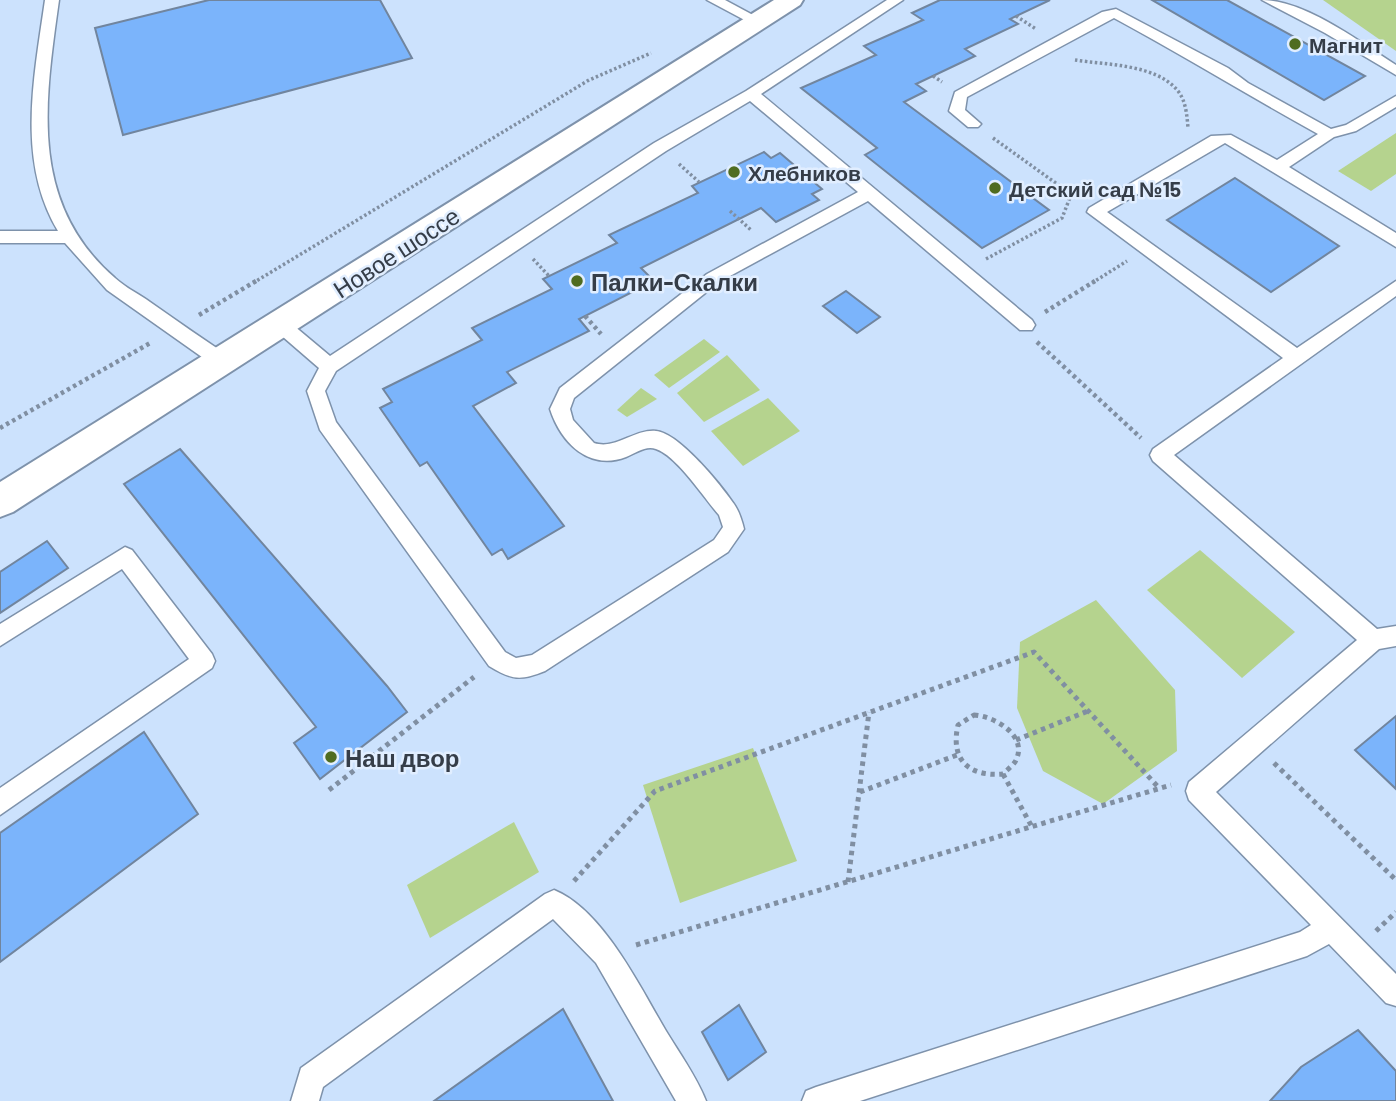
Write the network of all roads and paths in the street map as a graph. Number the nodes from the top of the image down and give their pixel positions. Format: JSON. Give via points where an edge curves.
{"nodes":[{"id":1,"x":52,"y":0,"type":"edge"},
{"id":2,"x":714,"y":0,"type":"edge"},
{"id":3,"x":791,"y":0,"type":"edge"},
{"id":4,"x":896,"y":0,"type":"edge"},
{"id":5,"x":1269,"y":0,"type":"edge"},
{"id":6,"x":757,"y":21,"type":"junction"},
{"id":7,"x":1045,"y":49,"type":"junction"},
{"id":8,"x":657,"y":50,"type":"dead end"},
{"id":9,"x":1396,"y":71,"type":"edge"},
{"id":10,"x":751,"y":94,"type":"junction"},
{"id":11,"x":1396,"y":101,"type":"edge"},
{"id":12,"x":973,"y":124,"type":"joint"},
{"id":13,"x":1329,"y":134,"type":"junction"},
{"id":14,"x":1207,"y":146,"type":"junction"},
{"id":15,"x":1278,"y":167,"type":"junction"},
{"id":16,"x":869,"y":193,"type":"junction"},
{"id":17,"x":1076,"y":198,"type":"junction"},
{"id":18,"x":1095,"y":212,"type":"junction"},
{"id":19,"x":0,"y":237,"type":"edge"},
{"id":20,"x":70,"y":237,"type":"junction"},
{"id":21,"x":1396,"y":241,"type":"edge"},
{"id":22,"x":1146,"y":249,"type":"junction"},
{"id":23,"x":983,"y":261,"type":"dead end"},
{"id":24,"x":1396,"y":287,"type":"edge"},
{"id":25,"x":281,"y":325,"type":"junction"},
{"id":26,"x":1026,"y":325,"type":"junction"},
{"id":27,"x":175,"y":329,"type":"junction"},
{"id":28,"x":1297,"y":358,"type":"junction"},
{"id":29,"x":223,"y":362,"type":"junction"},
{"id":30,"x":329,"y":366,"type":"junction"},
{"id":31,"x":0,"y":428,"type":"edge"},
{"id":32,"x":1160,"y":455,"type":"junction"},
{"id":33,"x":0,"y":501,"type":"edge"},
{"id":34,"x":0,"y":636,"type":"edge"},
{"id":35,"x":1385,"y":638,"type":"edge"},
{"id":36,"x":497,"y":659,"type":"junction"},
{"id":37,"x":1088,"y":711,"type":"junction"},
{"id":38,"x":869,"y":712,"type":"junction"},
{"id":39,"x":1016,"y":740,"type":"junction"},
{"id":40,"x":1253,"y":743,"type":"junction"},
{"id":41,"x":957,"y":755,"type":"junction"},
{"id":42,"x":1003,"y":774,"type":"junction"},
{"id":43,"x":329,"y":790,"type":"dead end"},
{"id":44,"x":860,"y":792,"type":"junction"},
{"id":45,"x":0,"y":803,"type":"edge"},
{"id":46,"x":1032,"y":827,"type":"junction"},
{"id":47,"x":1396,"y":880,"type":"edge"},
{"id":48,"x":848,"y":882,"type":"junction"},
{"id":49,"x":554,"y":903,"type":"junction"},
{"id":50,"x":1331,"y":927,"type":"junction"},
{"id":51,"x":605,"y":954,"type":"junction"},
{"id":52,"x":1396,"y":993,"type":"edge"},
{"id":53,"x":304,"y":1101,"type":"edge"},
{"id":54,"x":692,"y":1101,"type":"edge"},
{"id":55,"x":816,"y":1101,"type":"edge"}],
"edges":[{"from":1,"to":20,"type":"lane","via":[[37,109],[49,199]]},
{"from":2,"to":6,"type":"lane"},
{"from":3,"to":6,"type":"street","name":"Новое шоссе"},
{"from":4,"to":10,"type":"lane"},
{"from":5,"to":9,"type":"lane","via":[[1330,30]]},
{"from":6,"to":25,"type":"street","name":"Новое шоссе"},
{"from":7,"to":12,"type":"lane","via":[[960,95],[957,111]]},
{"from":7,"to":13,"type":"lane","via":[[1116,13]]},
{"from":7,"to":14,"type":"path","via":[[1074,60],[1148,72],[1163,80],[1179,91],[1189,127],[1183,132]]},
{"from":8,"to":27,"type":"path","via":[[589,80]]},
{"from":10,"to":16,"type":"lane"},
{"from":10,"to":30,"type":"lane","via":[[595,189]]},
{"from":11,"to":13,"type":"lane","via":[[1351,128]]},
{"from":12,"to":17,"type":"path"},
{"from":13,"to":15,"type":"lane"},
{"from":14,"to":15,"type":"lane","via":[[1226,138]]},
{"from":14,"to":18,"type":"lane"},
{"from":15,"to":21,"type":"lane"},
{"from":16,"to":26,"type":"lane"},
{"from":16,"to":36,"type":"lane","via":[[713,278],[567,393],[560,409],[565,424],[587,449],[600,453],[622,450],[656,439],[674,449],[729,511],[734,529],[721,546],[537,664],[514,669]]},
{"from":17,"to":18,"type":"lane"},
{"from":17,"to":23,"type":"path","via":[[1062,218]]},
{"from":18,"to":22,"type":"lane"},
{"from":19,"to":20,"type":"lane"},
{"from":20,"to":27,"type":"lane","via":[[105,279]]},
{"from":22,"to":26,"type":"path"},
{"from":22,"to":28,"type":"lane"},
{"from":24,"to":28,"type":"lane"},
{"from":25,"to":29,"type":"street","name":"Новое шоссе"},
{"from":25,"to":30,"type":"lane"},
{"from":26,"to":32,"type":"path","via":[[1038,344]]},
{"from":27,"to":29,"type":"lane"},
{"from":27,"to":31,"type":"path"},
{"from":28,"to":32,"type":"lane"},
{"from":29,"to":33,"type":"street","name":"Новое шоссе"},
{"from":30,"to":36,"type":"lane","via":[[316,391],[327,425]]},
{"from":32,"to":35,"type":"lane"},
{"from":34,"to":45,"type":"lane","via":[[125,556],[204,661]]},
{"from":35,"to":40,"type":"lane"},
{"from":36,"to":43,"type":"path"},
{"from":37,"to":38,"type":"path","via":[[1034,652]]},
{"from":37,"to":39,"type":"path"},
{"from":37,"to":46,"type":"path","via":[[1159,788]]},
{"from":38,"to":44,"type":"path"},
{"from":38,"to":49,"type":"path","via":[[655,791]]},
{"from":39,"to":41,"type":"path","via":[[1004,723],[974,715],[958,725]]},
{"from":39,"to":42,"type":"path","via":[[1016,760]]},
{"from":40,"to":47,"type":"path"},
{"from":40,"to":50,"type":"lane","via":[[1198,791]]},
{"from":41,"to":42,"type":"path","via":[[972,771]]},
{"from":41,"to":44,"type":"path"},
{"from":42,"to":46,"type":"path"},
{"from":44,"to":48,"type":"path"},
{"from":46,"to":48,"type":"path"},
{"from":48,"to":51,"type":"path"},
{"from":49,"to":51,"type":"lane"},
{"from":49,"to":53,"type":"lane","via":[[311,1078]]},
{"from":50,"to":52,"type":"lane"},
{"from":50,"to":55,"type":"lane","via":[[1307,943]]},
{"from":51,"to":54,"type":"lane"}]}
